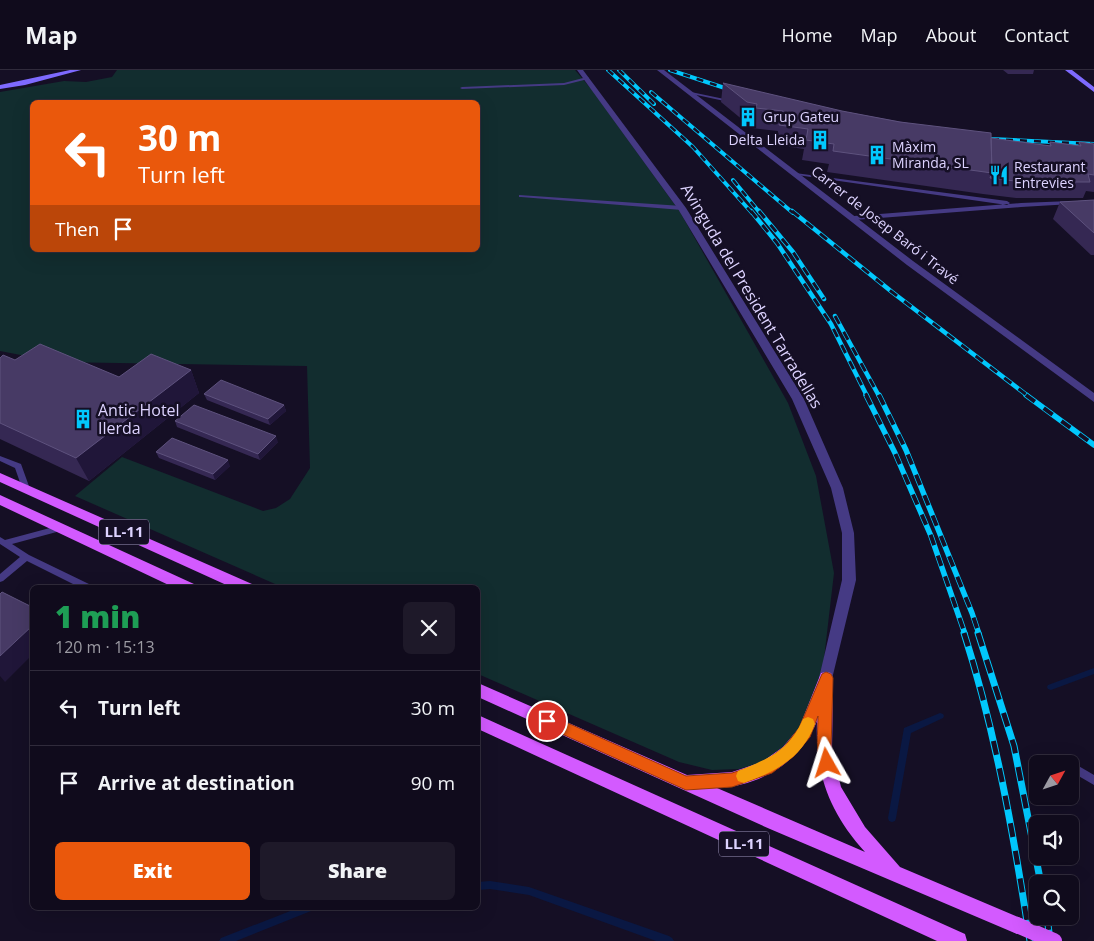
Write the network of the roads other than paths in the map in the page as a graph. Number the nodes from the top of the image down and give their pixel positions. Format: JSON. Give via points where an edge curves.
{"nodes":[{"id":1,"x":78,"y":70,"type":"edge"},
{"id":2,"x":660,"y":70,"type":"edge"},
{"id":3,"x":1068,"y":70,"type":"edge"},
{"id":4,"x":583,"y":74,"type":"edge"},
{"id":5,"x":0,"y":87,"type":"edge"},
{"id":6,"x":462,"y":88,"type":"dead end"},
{"id":7,"x":1094,"y":90,"type":"edge"},
{"id":8,"x":692,"y":93,"type":"junction"},
{"id":9,"x":731,"y":101,"type":"edge"},
{"id":10,"x":797,"y":174,"type":"junction"},
{"id":11,"x":521,"y":196,"type":"dead end"},
{"id":12,"x":1074,"y":203,"type":"edge"},
{"id":13,"x":1021,"y":205,"type":"junction"},
{"id":14,"x":682,"y":208,"type":"junction"},
{"id":15,"x":854,"y":218,"type":"junction"},
{"id":16,"x":1094,"y":398,"type":"edge"},
{"id":17,"x":0,"y":458,"type":"edge"},
{"id":18,"x":0,"y":477,"type":"edge"},
{"id":19,"x":26,"y":489,"type":"junction"},
{"id":20,"x":0,"y":500,"type":"edge"},
{"id":21,"x":61,"y":528,"type":"junction"},
{"id":22,"x":2,"y":542,"type":"edge"},
{"id":23,"x":26,"y":557,"type":"junction"},
{"id":24,"x":0,"y":579,"type":"edge"},
{"id":25,"x":84,"y":585,"type":"edge"},
{"id":26,"x":183,"y":585,"type":"edge"},
{"id":27,"x":240,"y":585,"type":"edge"},
{"id":28,"x":826,"y":678,"type":"junction"},
{"id":29,"x":480,"y":691,"type":"edge"},
{"id":30,"x":480,"y":723,"type":"edge"},
{"id":31,"x":1079,"y":771,"type":"edge"},
{"id":32,"x":1094,"y":780,"type":"edge"},
{"id":33,"x":686,"y":783,"type":"junction"},
{"id":34,"x":896,"y":874,"type":"junction"},
{"id":35,"x":958,"y":941,"type":"edge"},
{"id":36,"x":1054,"y":941,"type":"edge"}],
"edges":[{"from":1,"to":5,"type":"main road"},
{"from":2,"to":8,"type":"street","name":"Carrer de Josep Baró i Travé"},
{"from":3,"to":7,"type":"main road"},
{"from":4,"to":6,"type":"lane","via":[[564,84]]},
{"from":4,"to":14,"type":"street","name":"Avinguda del President Tarradellas"},
{"from":8,"to":9,"type":"lane"},
{"from":8,"to":10,"type":"street","name":"Carrer de Josep Baró i Travé"},
{"from":10,"to":13,"type":"lane"},
{"from":10,"to":15,"type":"street","name":"Carrer de Josep Baró i Travé"},
{"from":11,"to":14,"type":"lane"},
{"from":12,"to":13,"type":"lane"},
{"from":13,"to":15,"type":"lane"},
{"from":14,"to":28,"type":"street","name":"Avinguda del President Tarradellas","via":[[798,399],[837,488],[848,533],[850,580]]},
{"from":15,"to":16,"type":"street","name":"Carrer de Josep Baró i Travé"},
{"from":17,"to":19,"type":"lane","via":[[18,466]]},
{"from":18,"to":19,"type":"main road","number":"LL-11"},
{"from":19,"to":27,"type":"main road","number":"LL-11"},
{"from":20,"to":21,"type":"main road","number":"LL-11"},
{"from":21,"to":22,"type":"lane"},
{"from":21,"to":26,"type":"main road","number":"LL-11"},
{"from":22,"to":23,"type":"lane"},
{"from":23,"to":24,"type":"lane"},
{"from":23,"to":25,"type":"lane"},
{"from":28,"to":33,"type":"main road","via":[[805,732],[789,752],[767,768],[732,780]]},
{"from":28,"to":34,"type":"main road","via":[[824,750],[833,790],[859,833]]},
{"from":29,"to":33,"type":"main road","number":"LL-11"},
{"from":30,"to":35,"type":"main road","number":"LL-11"},
{"from":31,"to":32,"type":"lane"},
{"from":33,"to":34,"type":"main road","number":"LL-11"},
{"from":34,"to":36,"type":"main road","number":"LL-11","bridge":true}]}
